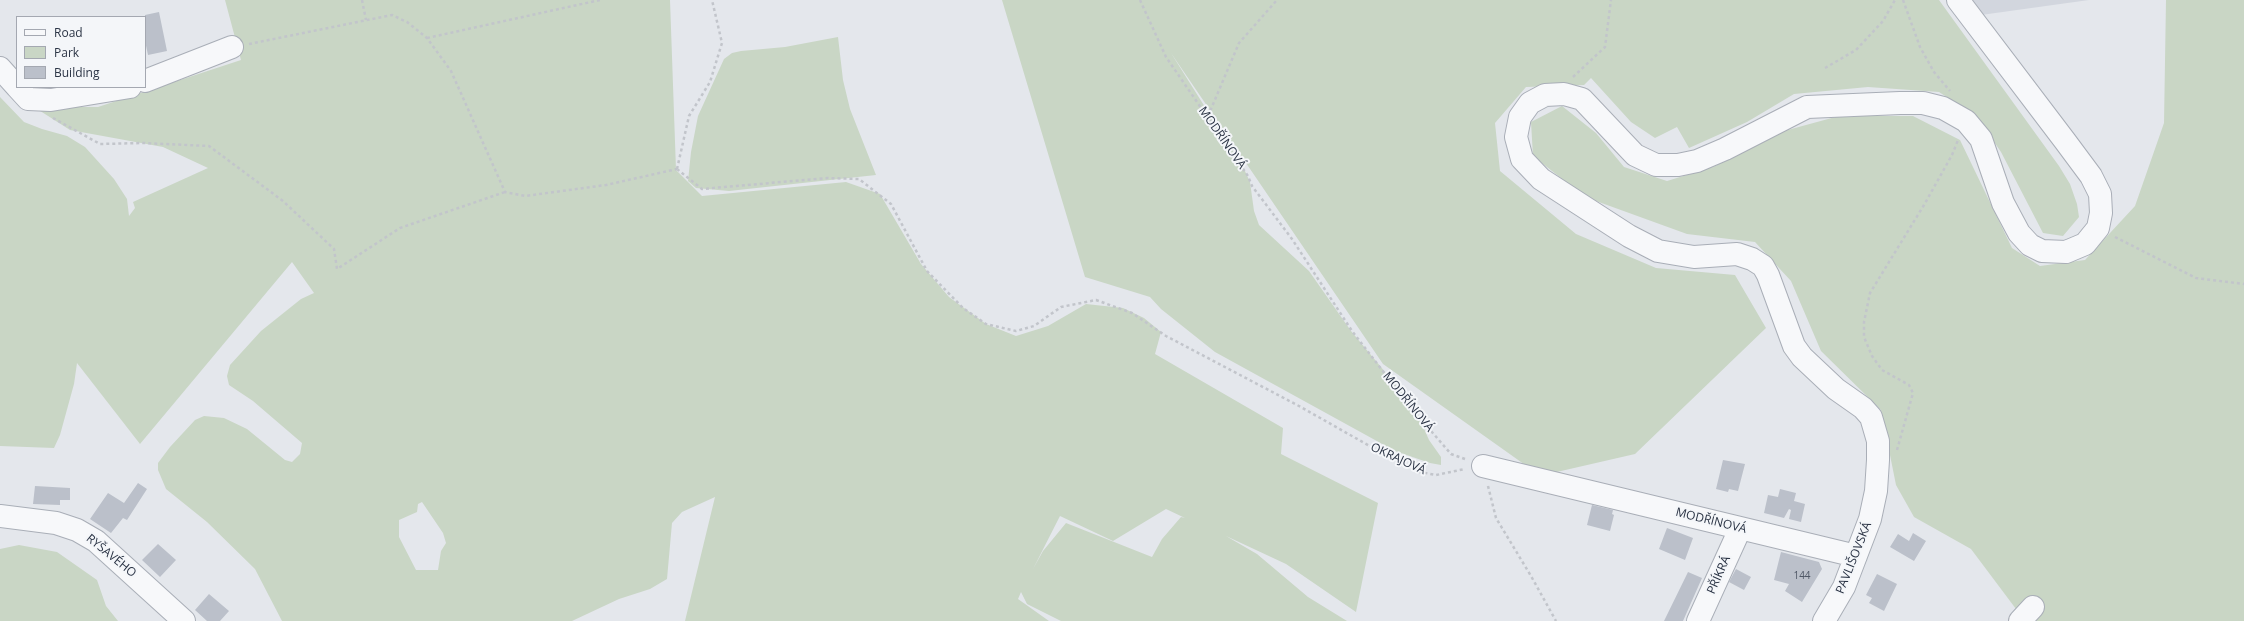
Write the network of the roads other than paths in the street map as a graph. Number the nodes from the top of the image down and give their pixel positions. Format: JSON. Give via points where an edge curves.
{"nodes":[{"id":1,"x":1958,"y":0,"type":"edge"},
{"id":2,"x":232,"y":48,"type":"road end"},
{"id":3,"x":0,"y":68,"type":"edge"},
{"id":4,"x":146,"y":81,"type":"edge"},
{"id":5,"x":16,"y":86,"type":"edge"},
{"id":6,"x":124,"y":88,"type":"edge"},
{"id":7,"x":21,"y":91,"type":"edge"},
{"id":8,"x":1484,"y":466,"type":"road end"},
{"id":9,"x":0,"y":516,"type":"edge"},
{"id":10,"x":1740,"y":528,"type":"junction"},
{"id":11,"x":1856,"y":556,"type":"junction"},
{"id":12,"x":184,"y":621,"type":"edge"},
{"id":13,"x":1698,"y":621,"type":"edge"},
{"id":14,"x":1824,"y":621,"type":"edge"}],
"edges":[{"from":1,"to":11,"type":"street","name":"PAVLIŠOVSKÁ","via":[[2091,176],[2100,194],[2101,213],[2098,228],[2085,244],[2066,252],[2042,251],[2030,245],[2019,233],[2003,203],[1981,139],[1966,121],[1944,108],[1923,104],[1870,103],[1807,107],[1725,149],[1697,161],[1678,165],[1656,165],[1635,155],[1582,99],[1564,94],[1545,95],[1530,103],[1520,117],[1516,137],[1522,159],[1541,179],[1629,236],[1658,251],[1694,257],[1737,254],[1763,266],[1794,346],[1836,389],[1864,408],[1871,417],[1878,441],[1876,491],[1870,519]]},
{"from":2,"to":4,"type":"street"},
{"from":3,"to":5,"type":"street"},
{"from":6,"to":7,"type":"street","via":[[51,100]]},
{"from":8,"to":10,"type":"street","name":"MODŘÍNOVÁ"},
{"from":9,"to":12,"type":"street","name":"RYŠAVÉHO","via":[[56,523],[77,530],[96,541]]},
{"from":10,"to":11,"type":"street","name":"MODŘÍNOVÁ"},
{"from":10,"to":13,"type":"street","name":"PŘÍKRÁ"},
{"from":11,"to":14,"type":"street","name":"PAVLIŠOVSKÁ","via":[[1844,587]]}]}
